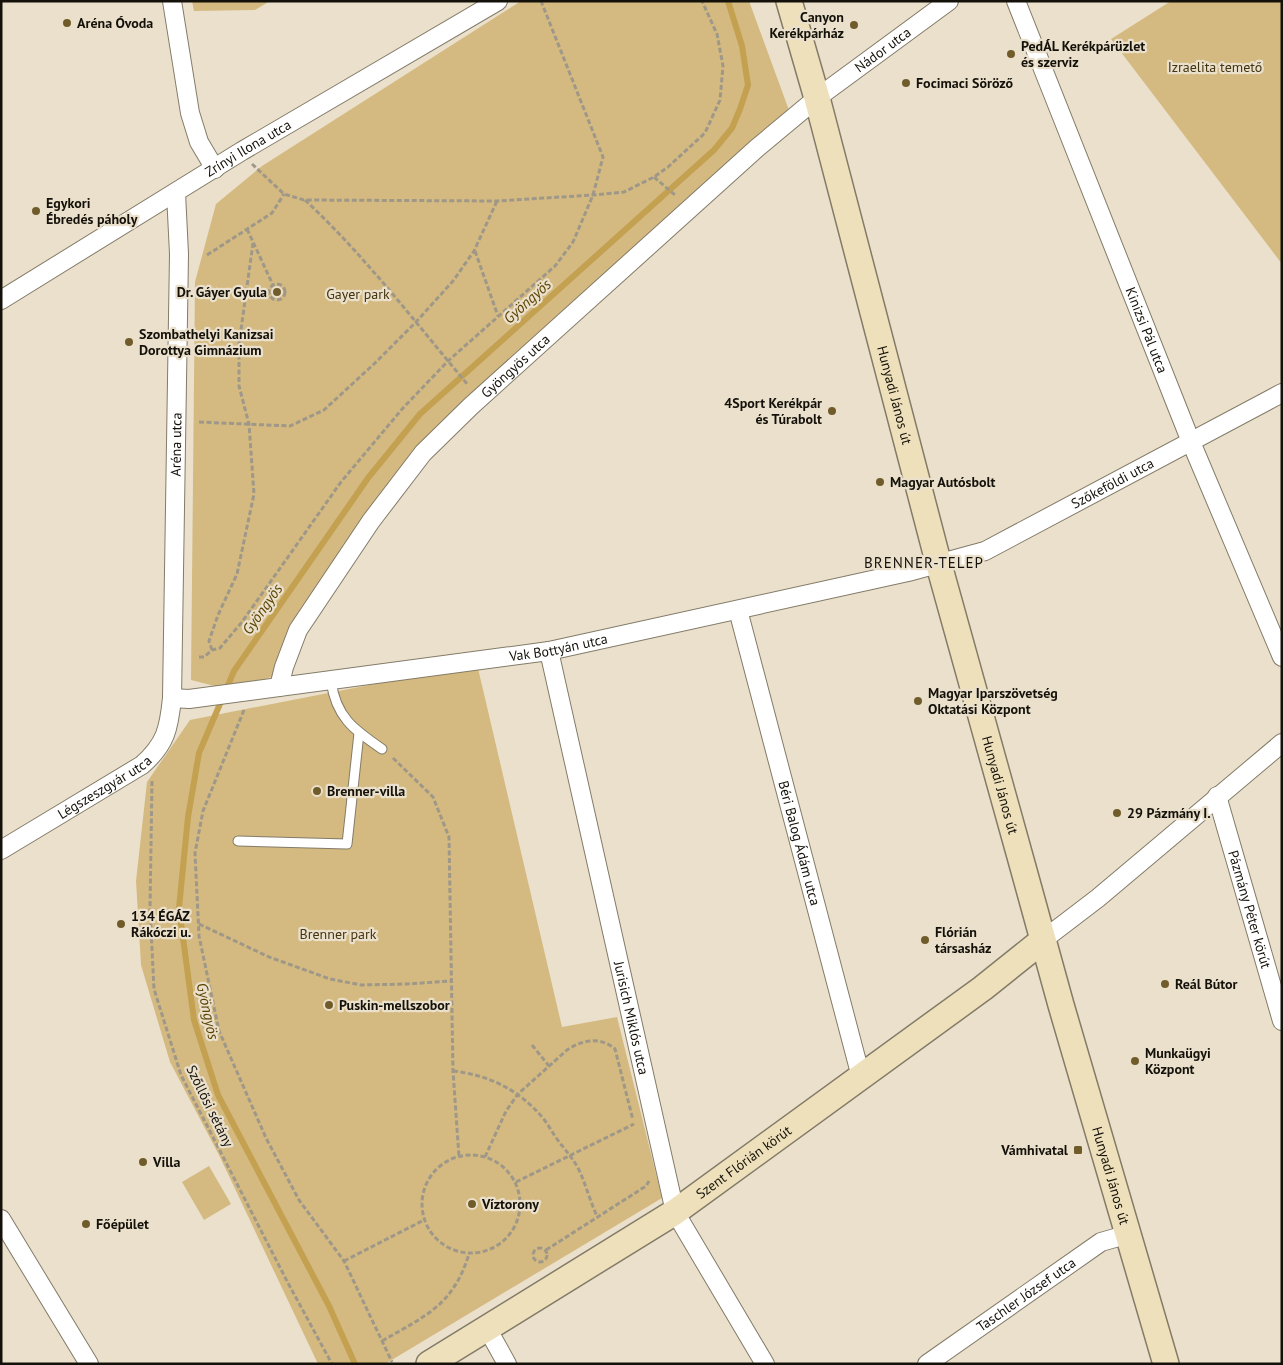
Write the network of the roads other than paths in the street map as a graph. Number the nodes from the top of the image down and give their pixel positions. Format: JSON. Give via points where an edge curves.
{"nodes":[{"id":1,"x":172,"y":1,"type":"edge"},
{"id":2,"x":498,"y":1,"type":"edge"},
{"id":3,"x":789,"y":1,"type":"edge"},
{"id":4,"x":949,"y":1,"type":"edge"},
{"id":5,"x":1016,"y":1,"type":"edge"},
{"id":6,"x":817,"y":98,"type":"junction"},
{"id":7,"x":215,"y":169,"type":"junction"},
{"id":8,"x":176,"y":193,"type":"junction"},
{"id":9,"x":1,"y":300,"type":"edge"},
{"id":10,"x":1282,"y":393,"type":"edge"},
{"id":11,"x":1190,"y":442,"type":"junction"},
{"id":12,"x":939,"y":565,"type":"junction"},
{"id":13,"x":738,"y":610,"type":"junction"},
{"id":14,"x":549,"y":652,"type":"junction"},
{"id":15,"x":1282,"y":657,"type":"edge"},
{"id":16,"x":331,"y":681,"type":"junction"},
{"id":17,"x":279,"y":687,"type":"junction"},
{"id":18,"x":172,"y":698,"type":"junction"},
{"id":19,"x":359,"y":733,"type":"junction"},
{"id":20,"x":1282,"y":743,"type":"edge"},
{"id":21,"x":382,"y":749,"type":"road end"},
{"id":22,"x":1217,"y":796,"type":"junction"},
{"id":23,"x":238,"y":841,"type":"dead end"},
{"id":24,"x":1,"y":850,"type":"edge"},
{"id":25,"x":1043,"y":940,"type":"junction"},
{"id":26,"x":1282,"y":1021,"type":"edge"},
{"id":27,"x":861,"y":1077,"type":"junction"},
{"id":28,"x":675,"y":1212,"type":"junction"},
{"id":29,"x":1,"y":1218,"type":"edge"},
{"id":30,"x":1130,"y":1234,"type":"junction"},
{"id":31,"x":487,"y":1328,"type":"junction"},
{"id":32,"x":89,"y":1364,"type":"edge"},
{"id":33,"x":429,"y":1364,"type":"edge"},
{"id":34,"x":507,"y":1364,"type":"edge"},
{"id":35,"x":765,"y":1364,"type":"edge"},
{"id":36,"x":927,"y":1364,"type":"edge"},
{"id":37,"x":1166,"y":1364,"type":"edge"}],
"edges":[{"from":1,"to":7,"type":"street","via":[[190,113],[199,142]]},
{"from":2,"to":7,"type":"street","name":"Zrínyi Ilona utca"},
{"from":3,"to":6,"type":"street","name":"Hunyadi János út"},
{"from":4,"to":6,"type":"street","name":"Nádor utca"},
{"from":5,"to":11,"type":"street","name":"Kinizsi Pál utca"},
{"from":6,"to":12,"type":"street","name":"Hunyadi János út"},
{"from":6,"to":17,"type":"street","name":"Gyöngyös utca","via":[[757,148],[423,453],[371,521],[298,630]]},
{"from":7,"to":8,"type":"street","name":"Zrínyi Ilona utca"},
{"from":8,"to":9,"type":"street","name":"Zrínyi Ilona utca"},
{"from":8,"to":18,"type":"street","name":"Aréna utca","via":[[179,254]]},
{"from":10,"to":11,"type":"street","name":"Szőkeföldi utca"},
{"from":11,"to":12,"type":"street","name":"Szőkeföldi utca","via":[[986,551]]},
{"from":11,"to":15,"type":"street","name":"Kinizsi Pál utca"},
{"from":12,"to":13,"type":"street","name":"Vak Bottyán utca"},
{"from":12,"to":25,"type":"street","name":"Hunyadi János út"},
{"from":13,"to":14,"type":"street","name":"Vak Bottyán utca"},
{"from":13,"to":27,"type":"street","name":"Béri Balog Ádám utca"},
{"from":14,"to":16,"type":"street","name":"Vak Bottyán utca"},
{"from":14,"to":28,"type":"street","name":"Jurisich Miklós utca"},
{"from":16,"to":17,"type":"street","name":"Vak Bottyán utca"},
{"from":16,"to":19,"type":"lane","via":[[337,707]]},
{"from":17,"to":18,"type":"street","name":"Vak Bottyán utca","via":[[247,699]]},
{"from":18,"to":24,"type":"street","name":"Légszeszgyár utca","via":[[170,722],[164,740],[142,765]]},
{"from":19,"to":21,"type":"lane"},
{"from":19,"to":23,"type":"lane","via":[[347,844]]},
{"from":20,"to":22,"type":"street"},
{"from":22,"to":25,"type":"street","via":[[1098,898]]},
{"from":22,"to":26,"type":"street","name":"Pázmány Péter körút"},
{"from":25,"to":27,"type":"street","name":"Szent Flórián körút"},
{"from":25,"to":30,"type":"street","name":"Hunyadi János út"},
{"from":27,"to":28,"type":"street","name":"Szent Flórián körút"},
{"from":28,"to":31,"type":"street","name":"Szent Flórián körút"},
{"from":28,"to":35,"type":"street","name":"Jurisich Miklós utca"},
{"from":29,"to":32,"type":"street"},
{"from":30,"to":36,"type":"street","name":"Taschler József utca","via":[[1101,1242]]},
{"from":30,"to":37,"type":"street","name":"Hunyadi János út"},
{"from":31,"to":33,"type":"street","name":"Szent Flórián körút"},
{"from":31,"to":34,"type":"street"}]}
